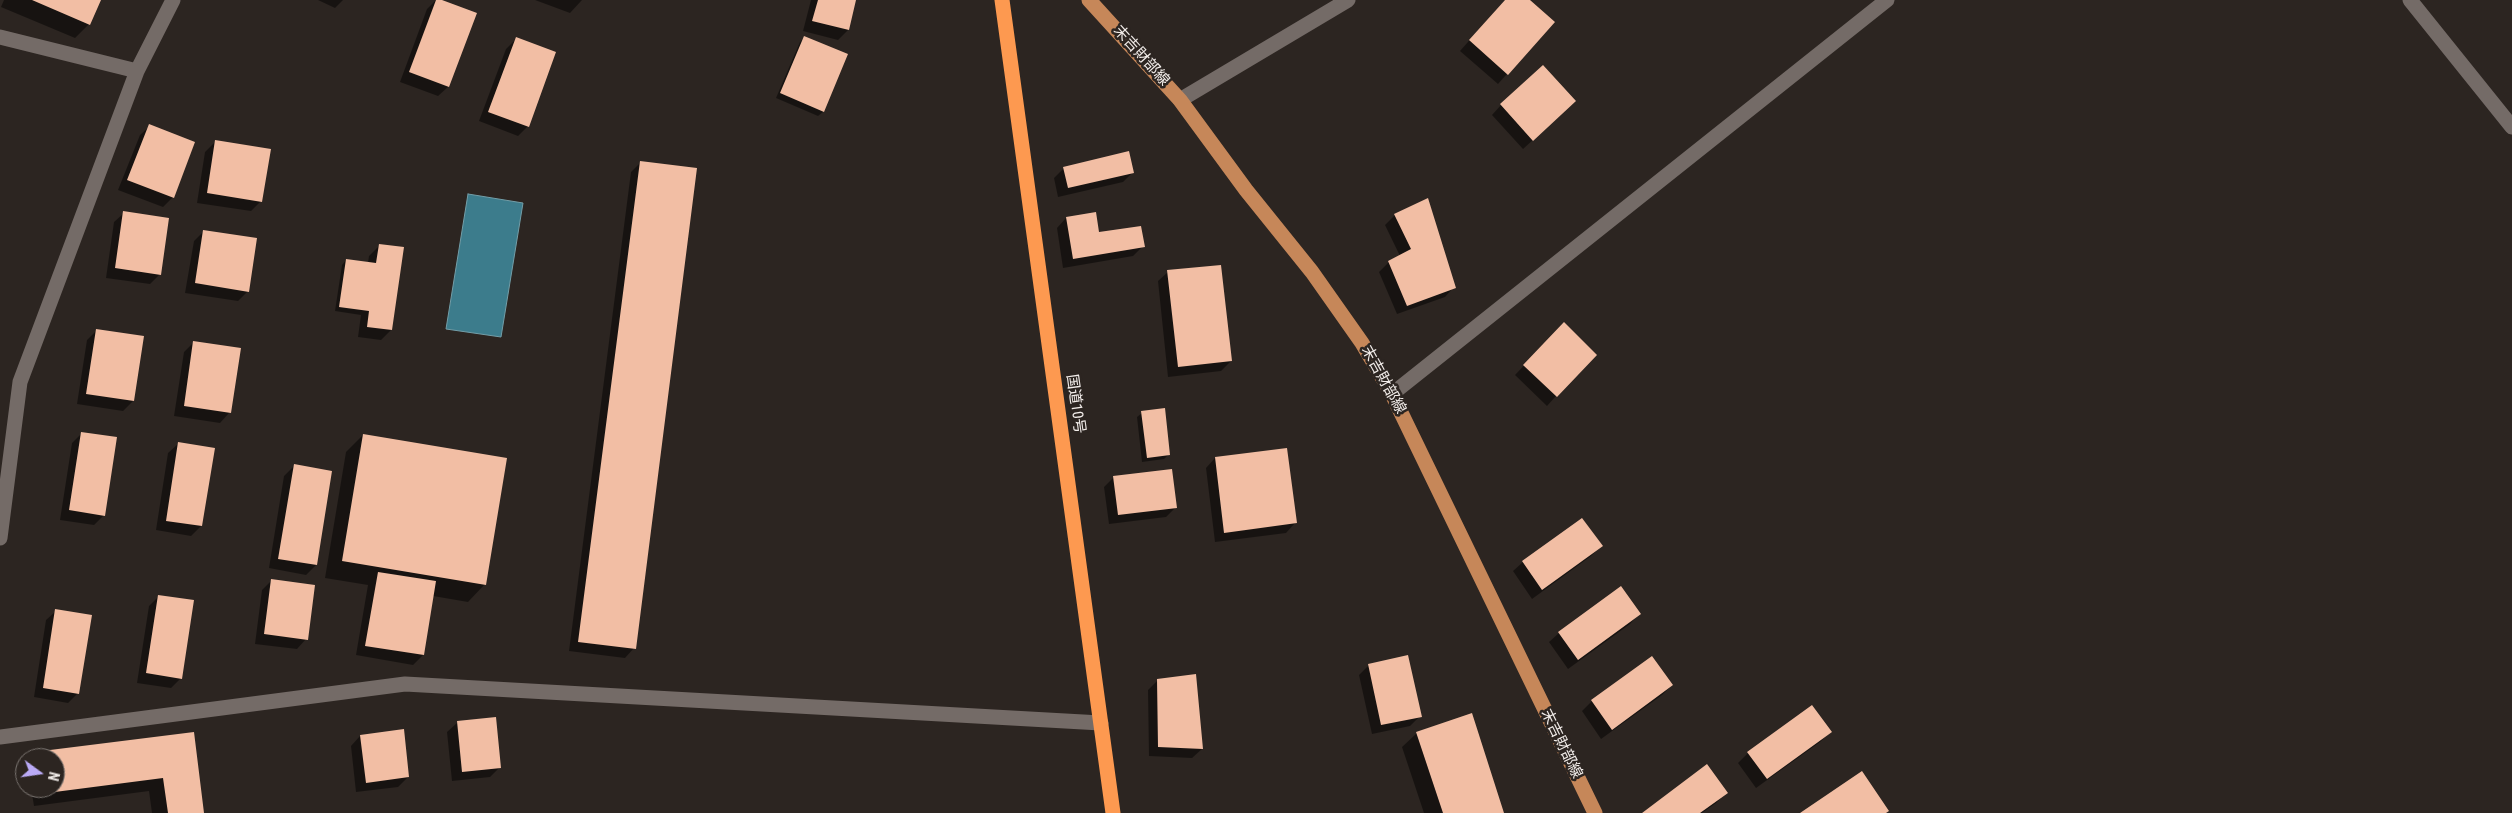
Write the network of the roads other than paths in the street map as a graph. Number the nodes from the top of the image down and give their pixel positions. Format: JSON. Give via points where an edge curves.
{"nodes":[{"id":1,"x":173,"y":0,"type":"edge"},
{"id":2,"x":1002,"y":0,"type":"edge"},
{"id":3,"x":1089,"y":0,"type":"edge"},
{"id":4,"x":1348,"y":0,"type":"edge"},
{"id":5,"x":1887,"y":0,"type":"edge"},
{"id":6,"x":2410,"y":0,"type":"edge"},
{"id":7,"x":0,"y":37,"type":"edge"},
{"id":8,"x":137,"y":71,"type":"junction"},
{"id":9,"x":1180,"y":100,"type":"junction"},
{"id":10,"x":2512,"y":127,"type":"edge"},
{"id":11,"x":1392,"y":394,"type":"junction"},
{"id":12,"x":0,"y":538,"type":"edge"},
{"id":13,"x":1101,"y":723,"type":"junction"},
{"id":14,"x":0,"y":736,"type":"edge"},
{"id":15,"x":1113,"y":813,"type":"edge"},
{"id":16,"x":1595,"y":813,"type":"edge"}],
"edges":[{"from":1,"to":8,"type":"street"},
{"from":2,"to":13,"type":"highway","name":"国道10号"},
{"from":3,"to":9,"type":"main road","name":"末吉財部線"},
{"from":4,"to":9,"type":"street"},
{"from":5,"to":11,"type":"street"},
{"from":6,"to":10,"type":"street"},
{"from":7,"to":8,"type":"street"},
{"from":8,"to":12,"type":"street","via":[[20,382]]},
{"from":9,"to":11,"type":"main road","name":"末吉財部線","via":[[1312,272],[1362,343]]},
{"from":11,"to":16,"type":"main road","name":"末吉財部線"},
{"from":13,"to":14,"type":"street","via":[[405,684]]},
{"from":13,"to":15,"type":"highway","name":"国道10号"}]}
